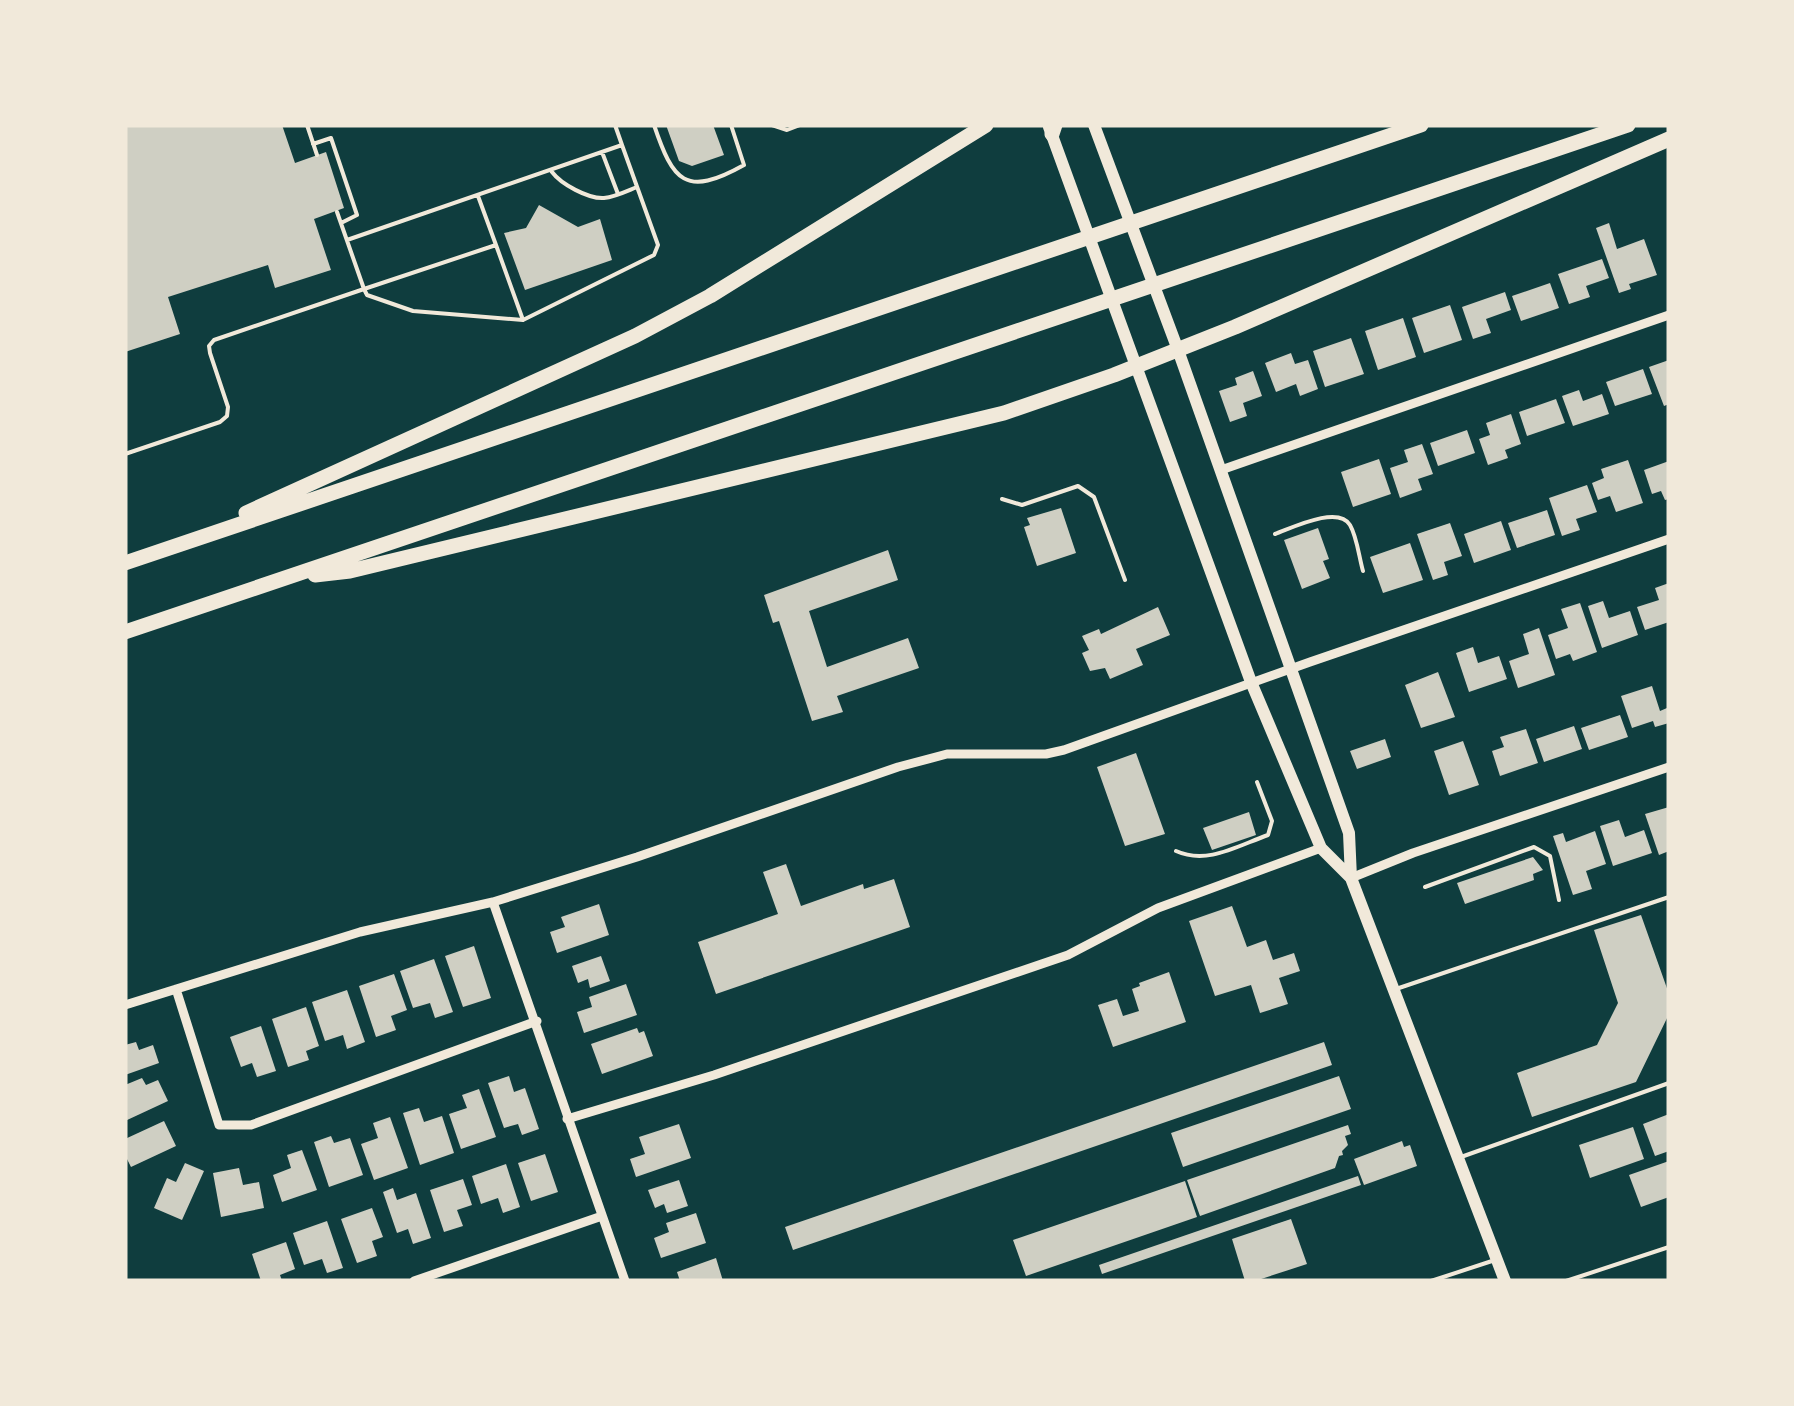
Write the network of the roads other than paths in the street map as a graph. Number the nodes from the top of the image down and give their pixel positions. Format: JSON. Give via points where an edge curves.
{"nodes":[{"id":1,"x":307,"y":125,"type":"edge"},
{"id":2,"x":615,"y":125,"type":"edge"},
{"id":3,"x":654,"y":125,"type":"edge"},
{"id":4,"x":731,"y":125,"type":"edge"},
{"id":5,"x":772,"y":125,"type":"edge"},
{"id":6,"x":800,"y":125,"type":"edge"},
{"id":7,"x":986,"y":125,"type":"edge"},
{"id":8,"x":1094,"y":125,"type":"edge"},
{"id":9,"x":1421,"y":125,"type":"edge"},
{"id":10,"x":1628,"y":125,"type":"edge"},
{"id":11,"x":1051,"y":128,"type":"edge"},
{"id":12,"x":1669,"y":139,"type":"edge"},
{"id":13,"x":313,"y":144,"type":"junction"},
{"id":14,"x":622,"y":146,"type":"junction"},
{"id":15,"x":602,"y":152,"type":"junction"},
{"id":16,"x":317,"y":155,"type":"dead end"},
{"id":17,"x":551,"y":170,"type":"junction"},
{"id":18,"x":637,"y":187,"type":"junction"},
{"id":19,"x":618,"y":194,"type":"junction"},
{"id":20,"x":478,"y":196,"type":"junction"},
{"id":21,"x":336,"y":212,"type":"dead end"},
{"id":22,"x":341,"y":223,"type":"junction"},
{"id":23,"x":347,"y":240,"type":"junction"},
{"id":24,"x":496,"y":244,"type":"junction"},
{"id":25,"x":364,"y":289,"type":"junction"},
{"id":26,"x":1669,"y":315,"type":"edge"},
{"id":27,"x":522,"y":320,"type":"junction"},
{"id":28,"x":1178,"y":350,"type":"junction"},
{"id":29,"x":1138,"y":366,"type":"junction"},
{"id":30,"x":125,"y":454,"type":"edge"},
{"id":31,"x":1221,"y":470,"type":"junction"},
{"id":32,"x":1002,"y":499,"type":"dead end"},
{"id":33,"x":1275,"y":534,"type":"dead end"},
{"id":34,"x":1669,"y":539,"type":"edge"},
{"id":35,"x":170,"y":548,"type":"junction"},
{"id":36,"x":125,"y":563,"type":"edge"},
{"id":37,"x":1364,"y":571,"type":"dead end"},
{"id":38,"x":281,"y":580,"type":"junction"},
{"id":39,"x":1125,"y":580,"type":"dead end"},
{"id":40,"x":125,"y":632,"type":"edge"},
{"id":41,"x":1290,"y":669,"type":"junction"},
{"id":42,"x":1251,"y":682,"type":"junction"},
{"id":43,"x":1669,"y":768,"type":"edge"},
{"id":44,"x":1257,"y":782,"type":"dead end"},
{"id":45,"x":1321,"y":848,"type":"junction"},
{"id":46,"x":1176,"y":851,"type":"dead end"},
{"id":47,"x":1350,"y":878,"type":"junction"},
{"id":48,"x":1425,"y":887,"type":"dead end"},
{"id":49,"x":1669,"y":897,"type":"edge"},
{"id":50,"x":1559,"y":900,"type":"dead end"},
{"id":51,"x":493,"y":902,"type":"junction"},
{"id":52,"x":176,"y":989,"type":"junction"},
{"id":53,"x":1395,"y":990,"type":"junction"},
{"id":54,"x":125,"y":1005,"type":"edge"},
{"id":55,"x":537,"y":1021,"type":"junction"},
{"id":56,"x":1669,"y":1083,"type":"edge"},
{"id":57,"x":567,"y":1119,"type":"junction"},
{"id":58,"x":1459,"y":1158,"type":"junction"},
{"id":59,"x":602,"y":1216,"type":"junction"},
{"id":60,"x":1669,"y":1247,"type":"edge"},
{"id":61,"x":1497,"y":1259,"type":"junction"},
{"id":62,"x":414,"y":1281,"type":"edge"},
{"id":63,"x":625,"y":1281,"type":"edge"},
{"id":64,"x":1431,"y":1281,"type":"edge"},
{"id":65,"x":1505,"y":1281,"type":"edge"},
{"id":66,"x":1566,"y":1281,"type":"edge"}],
"edges":[{"from":1,"to":13,"type":"lane"},
{"from":2,"to":14,"type":"lane"},
{"from":3,"to":4,"type":"lane","via":[[667,164],[691,182],[744,164]]},
{"from":5,"to":6,"type":"lane"},
{"from":7,"to":35,"type":"highway","via":[[635,336]]},
{"from":8,"to":28,"type":"main road"},
{"from":9,"to":35,"type":"highway"},
{"from":10,"to":38,"type":"highway"},
{"from":11,"to":29,"type":"main road"},
{"from":12,"to":28,"type":"highway"},
{"from":13,"to":16,"type":"lane"},
{"from":13,"to":22,"type":"lane","via":[[331,138],[357,215]]},
{"from":14,"to":15,"type":"lane"},
{"from":14,"to":18,"type":"lane"},
{"from":15,"to":17,"type":"lane"},
{"from":15,"to":19,"type":"lane"},
{"from":17,"to":19,"type":"lane","via":[[592,196]]},
{"from":17,"to":20,"type":"lane"},
{"from":18,"to":19,"type":"lane"},
{"from":18,"to":27,"type":"lane","via":[[658,245],[654,256]]},
{"from":20,"to":23,"type":"lane"},
{"from":20,"to":24,"type":"lane"},
{"from":21,"to":22,"type":"lane"},
{"from":22,"to":23,"type":"lane"},
{"from":23,"to":25,"type":"lane"},
{"from":24,"to":25,"type":"lane"},
{"from":24,"to":27,"type":"lane"},
{"from":25,"to":27,"type":"lane","via":[[413,311]]},
{"from":25,"to":30,"type":"lane","via":[[214,340],[209,346],[227,416]]},
{"from":26,"to":31,"type":"street"},
{"from":28,"to":29,"type":"highway"},
{"from":28,"to":31,"type":"main road"},
{"from":29,"to":38,"type":"highway","via":[[1004,413],[350,571]]},
{"from":29,"to":42,"type":"main road"},
{"from":31,"to":41,"type":"main road"},
{"from":32,"to":39,"type":"lane","via":[[1022,505],[1078,486],[1087,490]]},
{"from":33,"to":37,"type":"lane","via":[[1342,518],[1350,524]]},
{"from":34,"to":41,"type":"street"},
{"from":35,"to":36,"type":"highway"},
{"from":38,"to":40,"type":"highway"},
{"from":41,"to":42,"type":"street"},
{"from":41,"to":47,"type":"main road","via":[[1348,833]]},
{"from":42,"to":45,"type":"main road"},
{"from":42,"to":51,"type":"street","via":[[1064,750],[947,754],[898,767]]},
{"from":43,"to":47,"type":"street"},
{"from":44,"to":46,"type":"lane","via":[[1272,822],[1268,836],[1208,857]]},
{"from":45,"to":47,"type":"main road"},
{"from":45,"to":57,"type":"street","via":[[1158,908],[1068,955]]},
{"from":47,"to":53,"type":"main road"},
{"from":48,"to":50,"type":"lane","via":[[1534,847],[1550,856]]},
{"from":49,"to":53,"type":"lane"},
{"from":51,"to":52,"type":"street","via":[[360,932]]},
{"from":51,"to":55,"type":"street"},
{"from":52,"to":54,"type":"street"},
{"from":52,"to":55,"type":"street","via":[[219,1126],[251,1125]]},
{"from":53,"to":58,"type":"main road"},
{"from":55,"to":57,"type":"street"},
{"from":56,"to":58,"type":"lane"},
{"from":57,"to":59,"type":"street"},
{"from":58,"to":61,"type":"main road"},
{"from":59,"to":62,"type":"street"},
{"from":59,"to":63,"type":"street"},
{"from":60,"to":66,"type":"lane"},
{"from":61,"to":64,"type":"lane"},
{"from":61,"to":65,"type":"main road"}]}
